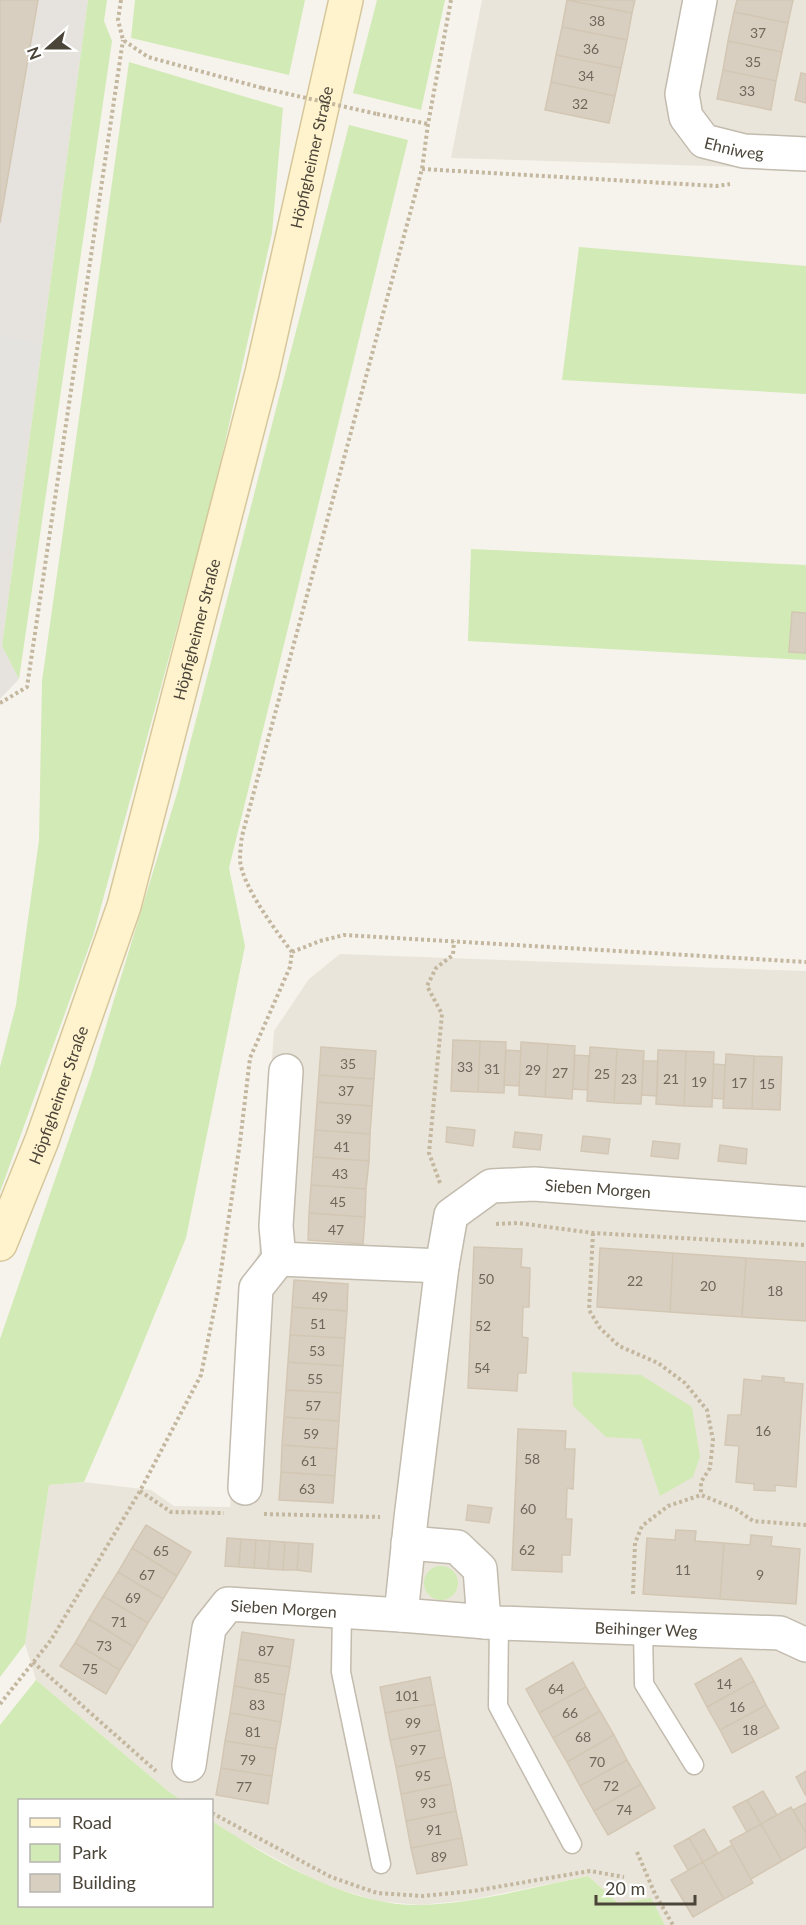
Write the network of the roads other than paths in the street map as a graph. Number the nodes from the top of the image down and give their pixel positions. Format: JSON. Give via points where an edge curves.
{"nodes":[{"id":1,"x":346,"y":0,"type":"edge"},
{"id":2,"x":700,"y":0,"type":"edge"},
{"id":3,"x":806,"y":154,"type":"edge"},
{"id":4,"x":286,"y":1071,"type":"dead end"},
{"id":5,"x":806,"y":1204,"type":"edge"},
{"id":6,"x":0,"y":1244,"type":"edge"},
{"id":7,"x":279,"y":1259,"type":"junction"},
{"id":8,"x":442,"y":1266,"type":"junction"},
{"id":9,"x":244,"y":1505,"type":"road end"},
{"id":10,"x":409,"y":1530,"type":"junction"},
{"id":11,"x":342,"y":1611,"type":"junction"},
{"id":12,"x":401,"y":1615,"type":"junction"},
{"id":13,"x":492,"y":1622,"type":"junction"},
{"id":14,"x":637,"y":1628,"type":"junction"},
{"id":15,"x":806,"y":1645,"type":"edge"},
{"id":16,"x":694,"y":1765,"type":"dead end"},
{"id":17,"x":176,"y":1772,"type":"road end"},
{"id":18,"x":572,"y":1844,"type":"dead end"},
{"id":19,"x":381,"y":1864,"type":"dead end"}],
"edges":[{"from":1,"to":6,"type":"main road","name":"Höpfigheimer Straße","via":[[262,373],[124,906],[42,1140]]},
{"from":2,"to":3,"type":"street","name":"Ehniweg","via":[[682,94],[686,117],[704,141],[744,151]]},
{"from":4,"to":7,"type":"street","via":[[276,1226]]},
{"from":5,"to":8,"type":"street","name":"Sieben Morgen","via":[[534,1184],[491,1185],[449,1224]]},
{"from":7,"to":8,"type":"street"},
{"from":7,"to":9,"type":"street","via":[[256,1288]]},
{"from":8,"to":10,"type":"street"},
{"from":10,"to":12,"type":"street"},
{"from":10,"to":13,"type":"street","via":[[457,1547],[480,1569]]},
{"from":11,"to":12,"type":"street","name":"Sieben Morgen"},
{"from":11,"to":17,"type":"street","name":"Sieben Morgen","via":[[228,1604],[209,1628]]},
{"from":11,"to":19,"type":"lane","via":[[341,1672]]},
{"from":12,"to":13,"type":"street","name":"Sieben Morgen"},
{"from":13,"to":14,"type":"street","name":"Beihinger Weg"},
{"from":13,"to":18,"type":"lane","via":[[498,1706]]},
{"from":14,"to":15,"type":"street","name":"Beihinger Weg","via":[[780,1633]]},
{"from":14,"to":16,"type":"lane","via":[[644,1684]]}]}
